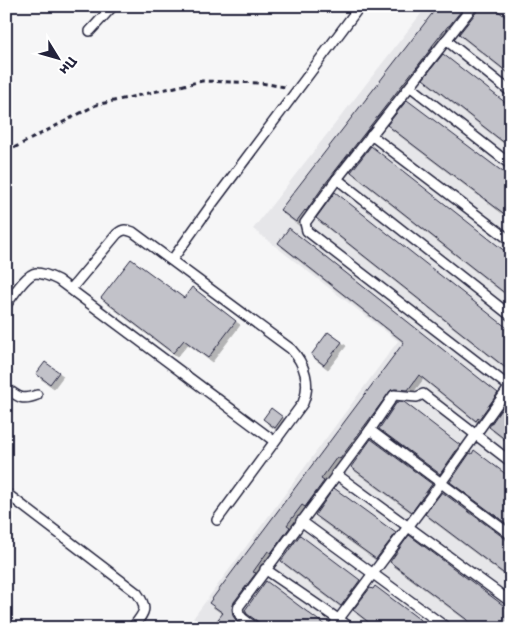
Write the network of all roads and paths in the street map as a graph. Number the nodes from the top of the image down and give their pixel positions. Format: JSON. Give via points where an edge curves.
{"nodes":[{"id":1,"x":113,"y":6,"type":"edge"},
{"id":2,"x":360,"y":6,"type":"edge"},
{"id":3,"x":474,"y":6,"type":"edge"},
{"id":4,"x":90,"y":31,"type":"dead end"},
{"id":5,"x":446,"y":40,"type":"junction"},
{"id":6,"x":410,"y":87,"type":"junction"},
{"id":7,"x":298,"y":90,"type":"junction"},
{"id":8,"x":511,"y":92,"type":"edge"},
{"id":9,"x":371,"y":135,"type":"junction"},
{"id":10,"x":6,"y":152,"type":"edge"},
{"id":11,"x":511,"y":166,"type":"edge"},
{"id":12,"x":337,"y":178,"type":"junction"},
{"id":13,"x":511,"y":241,"type":"edge"},
{"id":14,"x":172,"y":260,"type":"junction"},
{"id":15,"x":71,"y":289,"type":"junction"},
{"id":16,"x":6,"y":305,"type":"edge"},
{"id":17,"x":511,"y":316,"type":"edge"},
{"id":18,"x":510,"y":387,"type":"edge"},
{"id":19,"x":6,"y":388,"type":"edge"},
{"id":20,"x":37,"y":395,"type":"dead end"},
{"id":21,"x":370,"y":430,"type":"junction"},
{"id":22,"x":476,"y":435,"type":"junction"},
{"id":23,"x":274,"y":442,"type":"junction"},
{"id":24,"x":511,"y":462,"type":"edge"},
{"id":25,"x":336,"y":474,"type":"junction"},
{"id":26,"x":441,"y":483,"type":"junction"},
{"id":27,"x":6,"y":493,"type":"edge"},
{"id":28,"x":217,"y":520,"type":"dead end"},
{"id":29,"x":301,"y":521,"type":"junction"},
{"id":30,"x":408,"y":527,"type":"junction"},
{"id":31,"x":511,"y":535,"type":"edge"},
{"id":32,"x":265,"y":569,"type":"junction"},
{"id":33,"x":373,"y":574,"type":"junction"},
{"id":34,"x":511,"y":602,"type":"edge"},
{"id":35,"x":339,"y":619,"type":"junction"},
{"id":36,"x":132,"y":628,"type":"edge"},
{"id":37,"x":256,"y":628,"type":"edge"},
{"id":38,"x":332,"y":628,"type":"edge"},
{"id":39,"x":351,"y":628,"type":"edge"},
{"id":40,"x":447,"y":628,"type":"edge"}],
"edges":[{"from":1,"to":4,"type":"lane"},
{"from":2,"to":7,"type":"lane"},
{"from":3,"to":5,"type":"lane"},
{"from":5,"to":6,"type":"lane"},
{"from":5,"to":8,"type":"lane"},
{"from":6,"to":9,"type":"lane"},
{"from":6,"to":11,"type":"lane"},
{"from":7,"to":10,"type":"path","via":[[261,83],[202,81],[172,87],[96,105]]},
{"from":7,"to":14,"type":"lane"},
{"from":9,"to":12,"type":"lane"},
{"from":9,"to":13,"type":"lane"},
{"from":12,"to":17,"type":"lane"},
{"from":12,"to":18,"type":"lane","via":[[305,223],[307,231]]},
{"from":14,"to":15,"type":"lane","via":[[133,232],[122,230]]},
{"from":14,"to":23,"type":"lane","via":[[291,349],[299,359],[307,379],[306,398]]},
{"from":15,"to":16,"type":"lane","via":[[46,275],[34,274],[26,279]]},
{"from":15,"to":23,"type":"lane"},
{"from":18,"to":22,"type":"lane"},
{"from":19,"to":20,"type":"lane","via":[[21,398]]},
{"from":21,"to":22,"type":"lane","via":[[394,395],[416,397],[422,394]]},
{"from":21,"to":25,"type":"lane"},
{"from":21,"to":26,"type":"lane"},
{"from":22,"to":24,"type":"lane"},
{"from":22,"to":26,"type":"lane"},
{"from":23,"to":28,"type":"lane"},
{"from":25,"to":29,"type":"lane"},
{"from":25,"to":30,"type":"lane"},
{"from":26,"to":30,"type":"lane"},
{"from":26,"to":31,"type":"lane"},
{"from":27,"to":36,"type":"lane","via":[[137,593],[144,602],[144,609]]},
{"from":29,"to":32,"type":"lane"},
{"from":29,"to":33,"type":"lane"},
{"from":30,"to":33,"type":"lane"},
{"from":30,"to":34,"type":"lane"},
{"from":32,"to":35,"type":"lane"},
{"from":32,"to":37,"type":"lane","via":[[237,609],[240,616]]},
{"from":33,"to":35,"type":"lane"},
{"from":33,"to":40,"type":"lane"},
{"from":35,"to":38,"type":"lane"},
{"from":35,"to":39,"type":"lane"}]}
